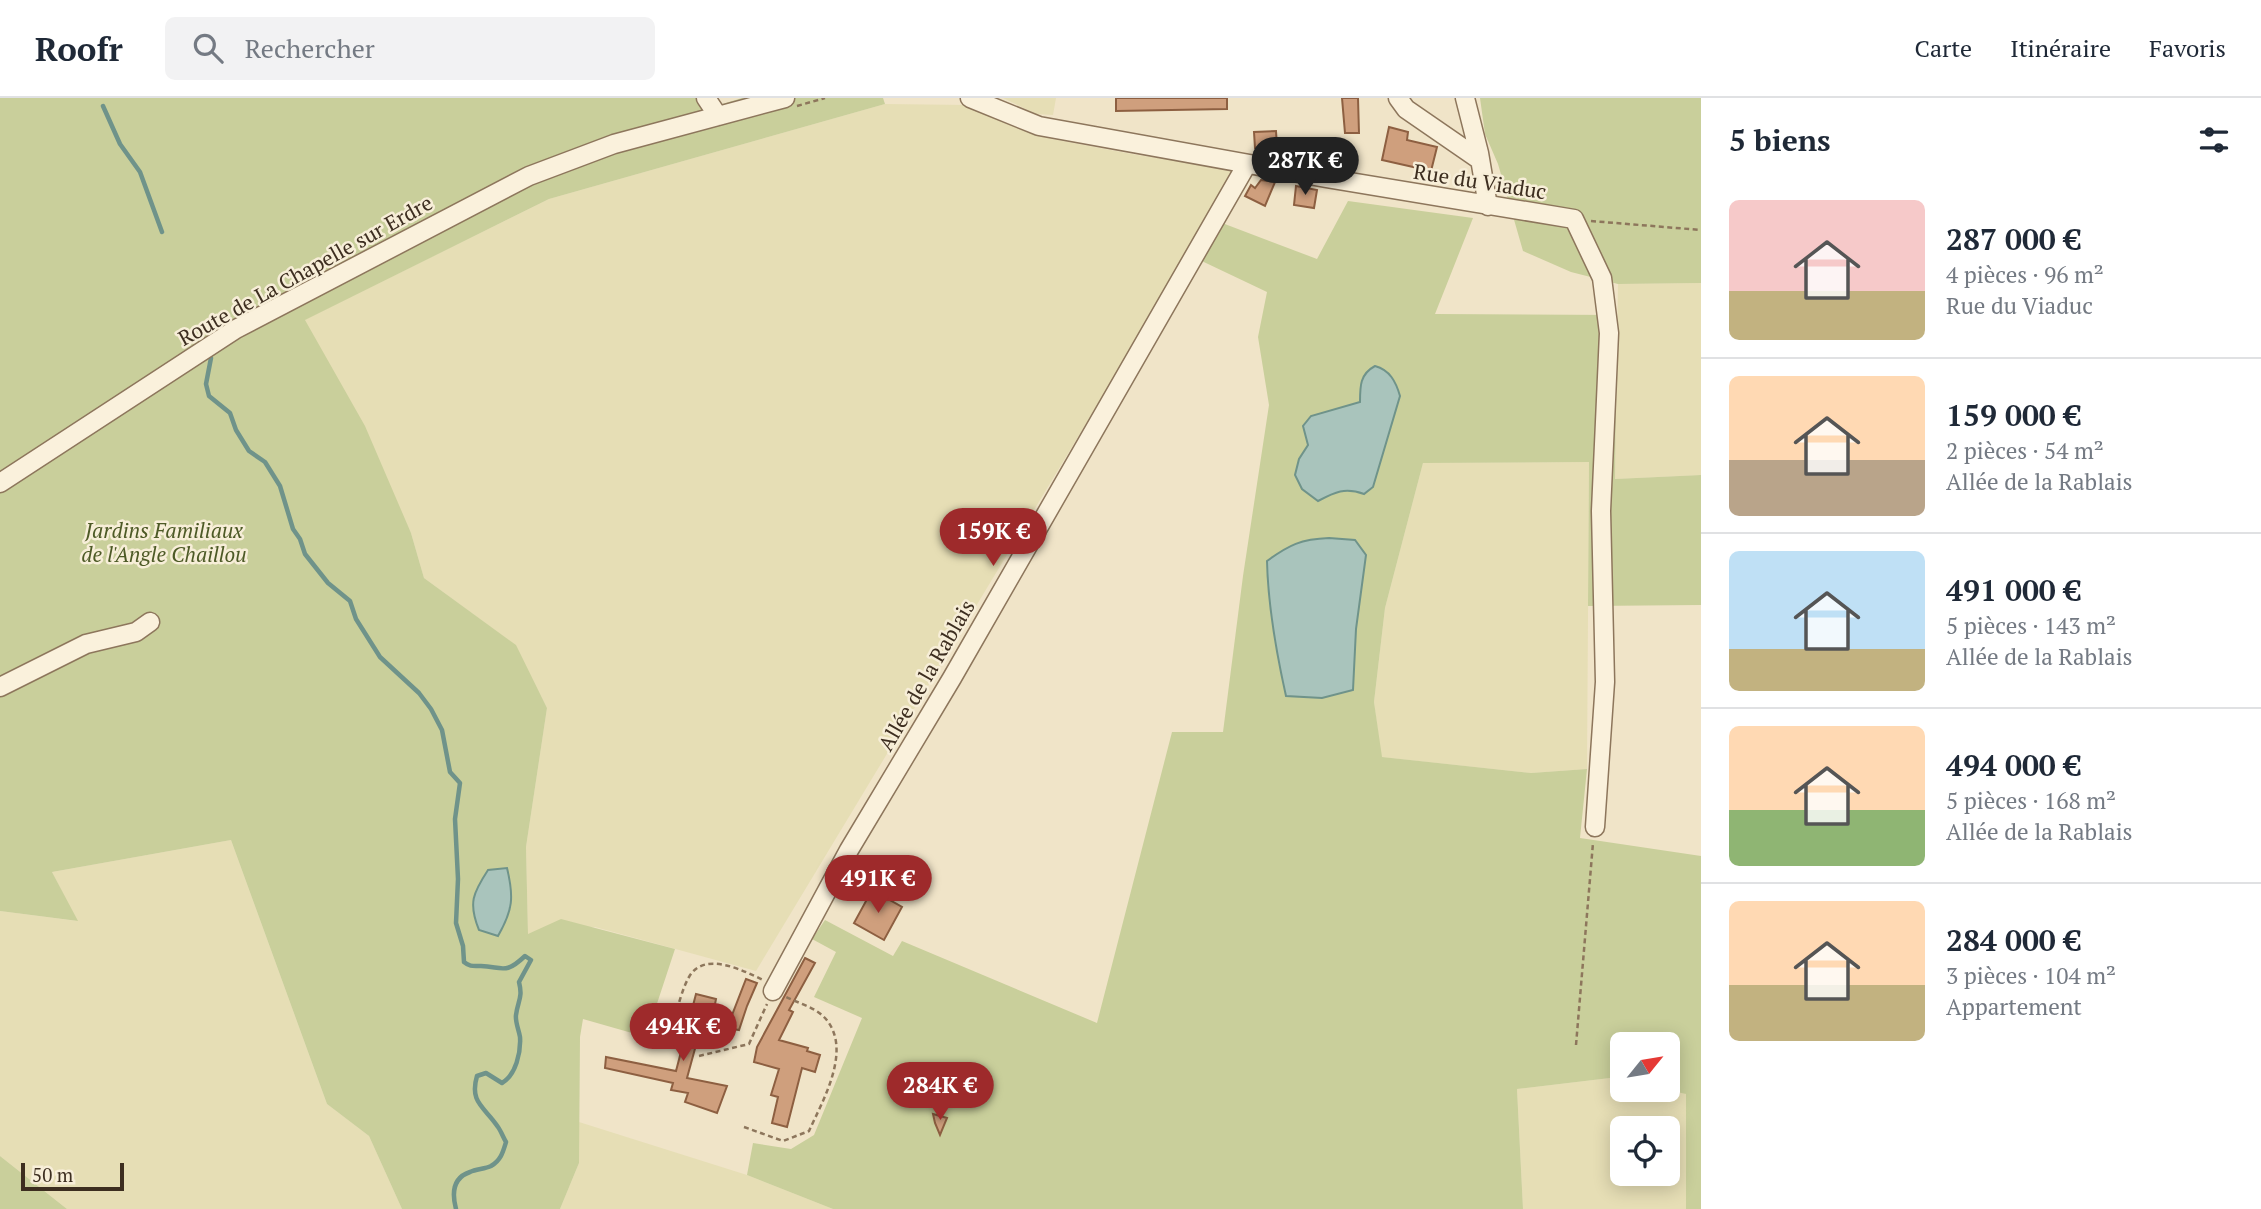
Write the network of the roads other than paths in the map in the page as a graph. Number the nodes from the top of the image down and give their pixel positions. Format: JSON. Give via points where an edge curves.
{"nodes":[{"id":1,"x":706,"y":98,"type":"edge"},
{"id":2,"x":970,"y":98,"type":"edge"},
{"id":3,"x":1398,"y":98,"type":"edge"},
{"id":4,"x":1465,"y":98,"type":"edge"},
{"id":5,"x":787,"y":103,"type":"edge"},
{"id":6,"x":718,"y":116,"type":"junction"},
{"id":7,"x":1480,"y":160,"type":"junction"},
{"id":8,"x":1247,"y":164,"type":"junction"},
{"id":9,"x":1489,"y":206,"type":"junction"},
{"id":10,"x":0,"y":483,"type":"edge"},
{"id":11,"x":150,"y":622,"type":"dead end"},
{"id":12,"x":0,"y":687,"type":"edge"},
{"id":13,"x":1595,"y":827,"type":"road end"},
{"id":14,"x":774,"y":989,"type":"road end"}],
"edges":[{"from":1,"to":6,"type":"street"},
{"from":2,"to":8,"type":"street","name":"Rue du Viaduc","via":[[1040,127]]},
{"from":3,"to":7,"type":"street","via":[[1406,109]]},
{"from":4,"to":7,"type":"street"},
{"from":5,"to":6,"type":"street","name":"Route de La Chapelle sur Erdre"},
{"from":6,"to":10,"type":"street","name":"Route de La Chapelle sur Erdre","via":[[570,159],[486,197],[236,329]]},
{"from":7,"to":9,"type":"street"},
{"from":8,"to":9,"type":"street","name":"Rue du Viaduc"},
{"from":8,"to":14,"type":"street","name":"Allée de la Rablais","via":[[849,850]]},
{"from":9,"to":13,"type":"street","name":"Rue du Viaduc","via":[[1574,219],[1602,278],[1609,333],[1601,511],[1605,682]]},
{"from":11,"to":12,"type":"street","via":[[136,632],[86,644]]}]}
